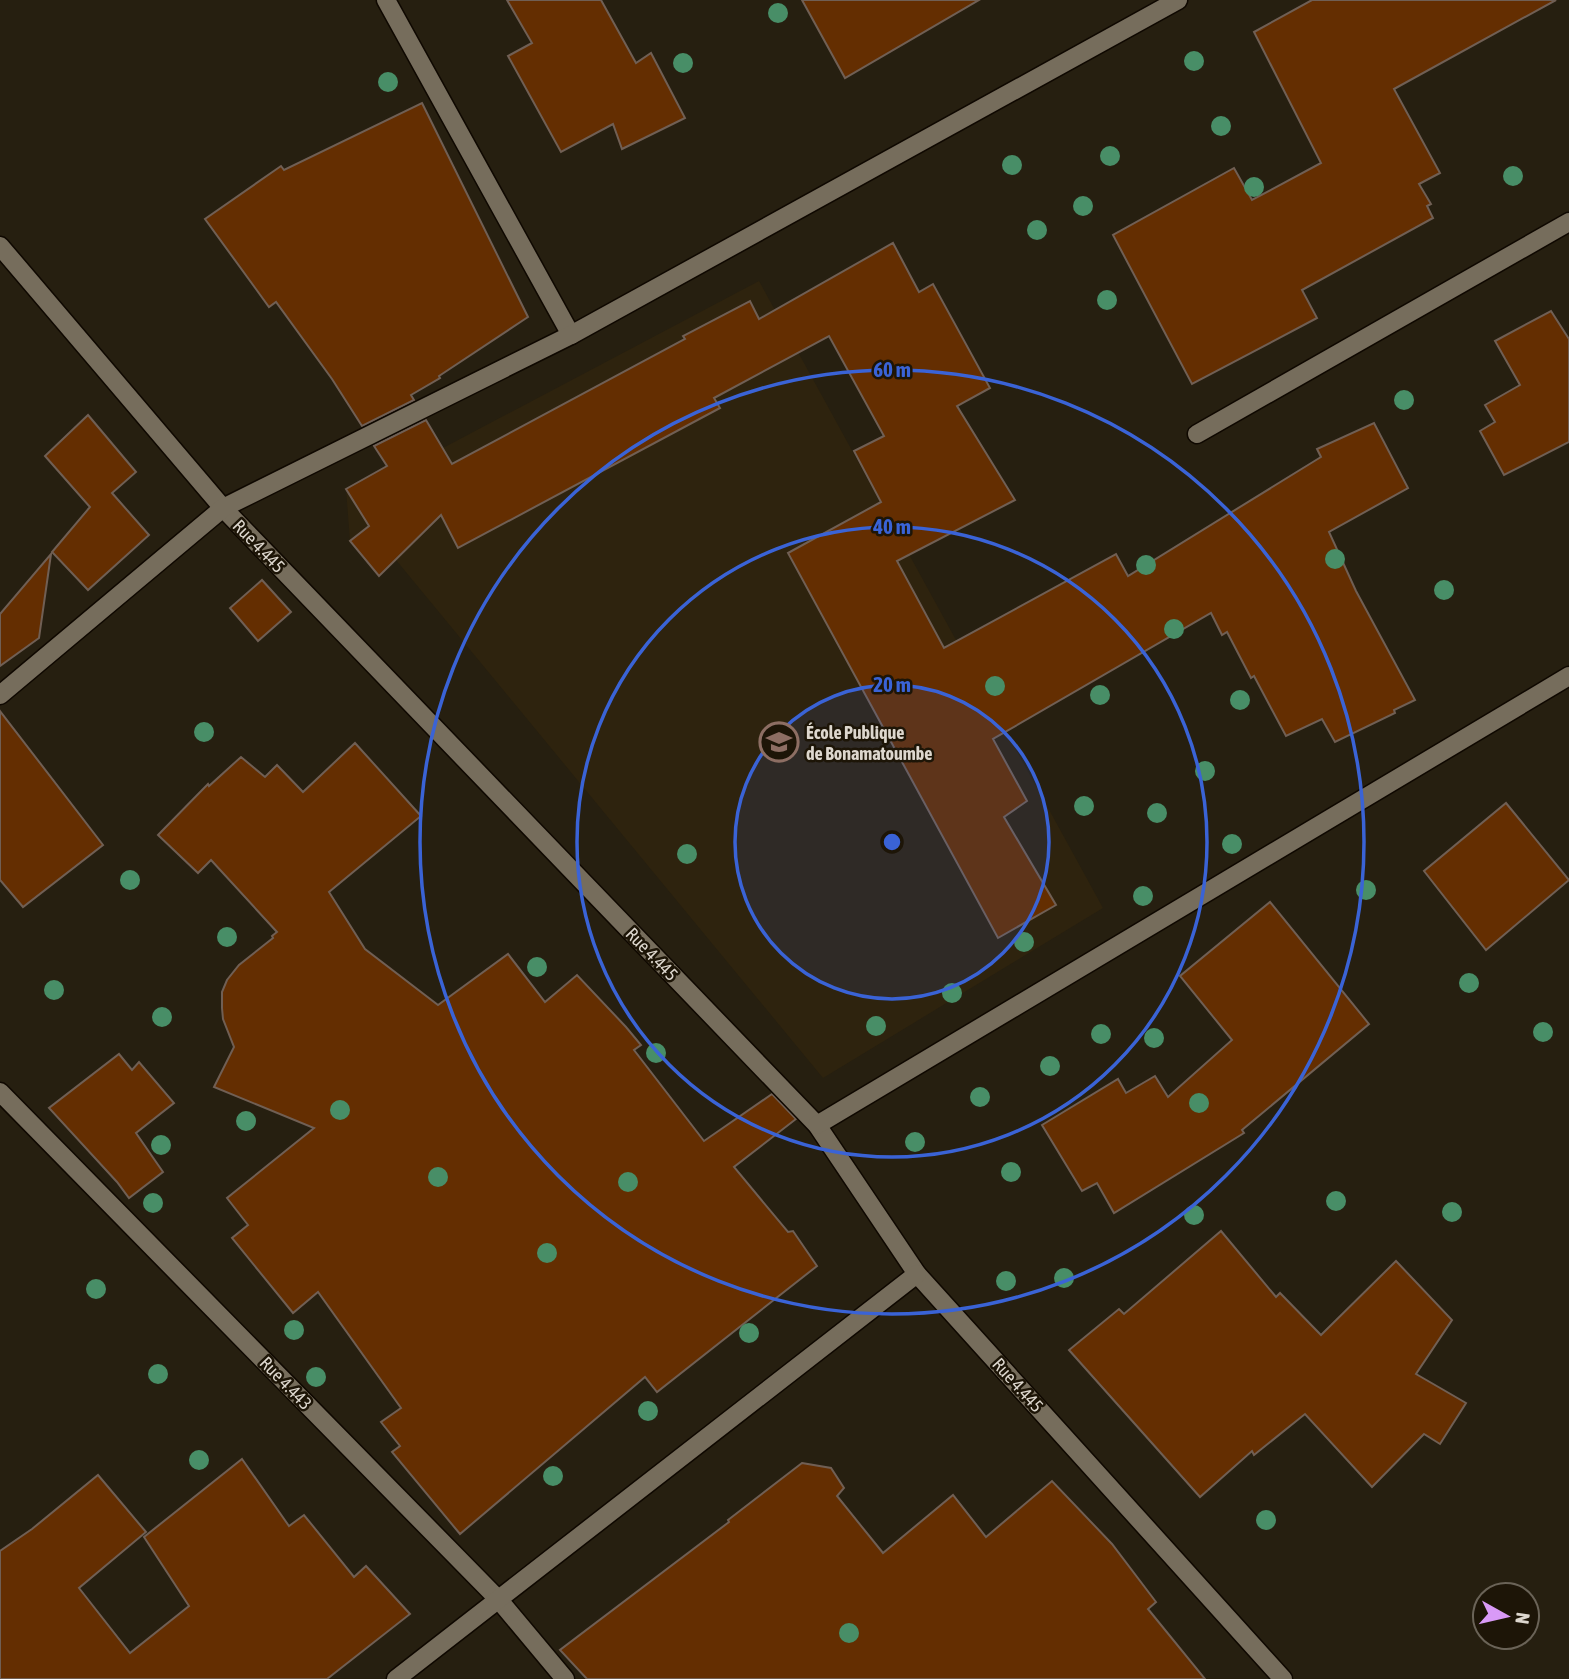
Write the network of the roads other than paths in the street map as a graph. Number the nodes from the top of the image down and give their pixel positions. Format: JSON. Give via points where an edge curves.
{"nodes":[{"id":1,"x":386,"y":0,"type":"edge"},
{"id":2,"x":1178,"y":0,"type":"edge"},
{"id":3,"x":1569,"y":222,"type":"edge"},
{"id":4,"x":0,"y":246,"type":"edge"},
{"id":5,"x":571,"y":335,"type":"junction"},
{"id":6,"x":1197,"y":434,"type":"dead end"},
{"id":7,"x":223,"y":508,"type":"junction"},
{"id":8,"x":1569,"y":676,"type":"edge"},
{"id":9,"x":0,"y":695,"type":"edge"},
{"id":10,"x":0,"y":1092,"type":"edge"},
{"id":11,"x":817,"y":1125,"type":"junction"},
{"id":12,"x":917,"y":1273,"type":"junction"},
{"id":13,"x":499,"y":1600,"type":"junction"},
{"id":14,"x":396,"y":1679,"type":"edge"},
{"id":15,"x":565,"y":1679,"type":"edge"},
{"id":16,"x":1283,"y":1679,"type":"edge"}],
"edges":[{"from":1,"to":5,"type":"street"},
{"from":2,"to":5,"type":"street"},
{"from":3,"to":6,"type":"street"},
{"from":4,"to":7,"type":"street","name":"Rue 4.445"},
{"from":5,"to":7,"type":"street"},
{"from":7,"to":9,"type":"street"},
{"from":7,"to":11,"type":"street","name":"Rue 4.445"},
{"from":8,"to":11,"type":"street"},
{"from":10,"to":13,"type":"street","name":"Rue 4.443"},
{"from":11,"to":12,"type":"street","name":"Rue 4.445"},
{"from":12,"to":13,"type":"street"},
{"from":12,"to":16,"type":"street","name":"Rue 4.445"},
{"from":13,"to":14,"type":"street"},
{"from":13,"to":15,"type":"street","name":"Rue 4.443"}]}
